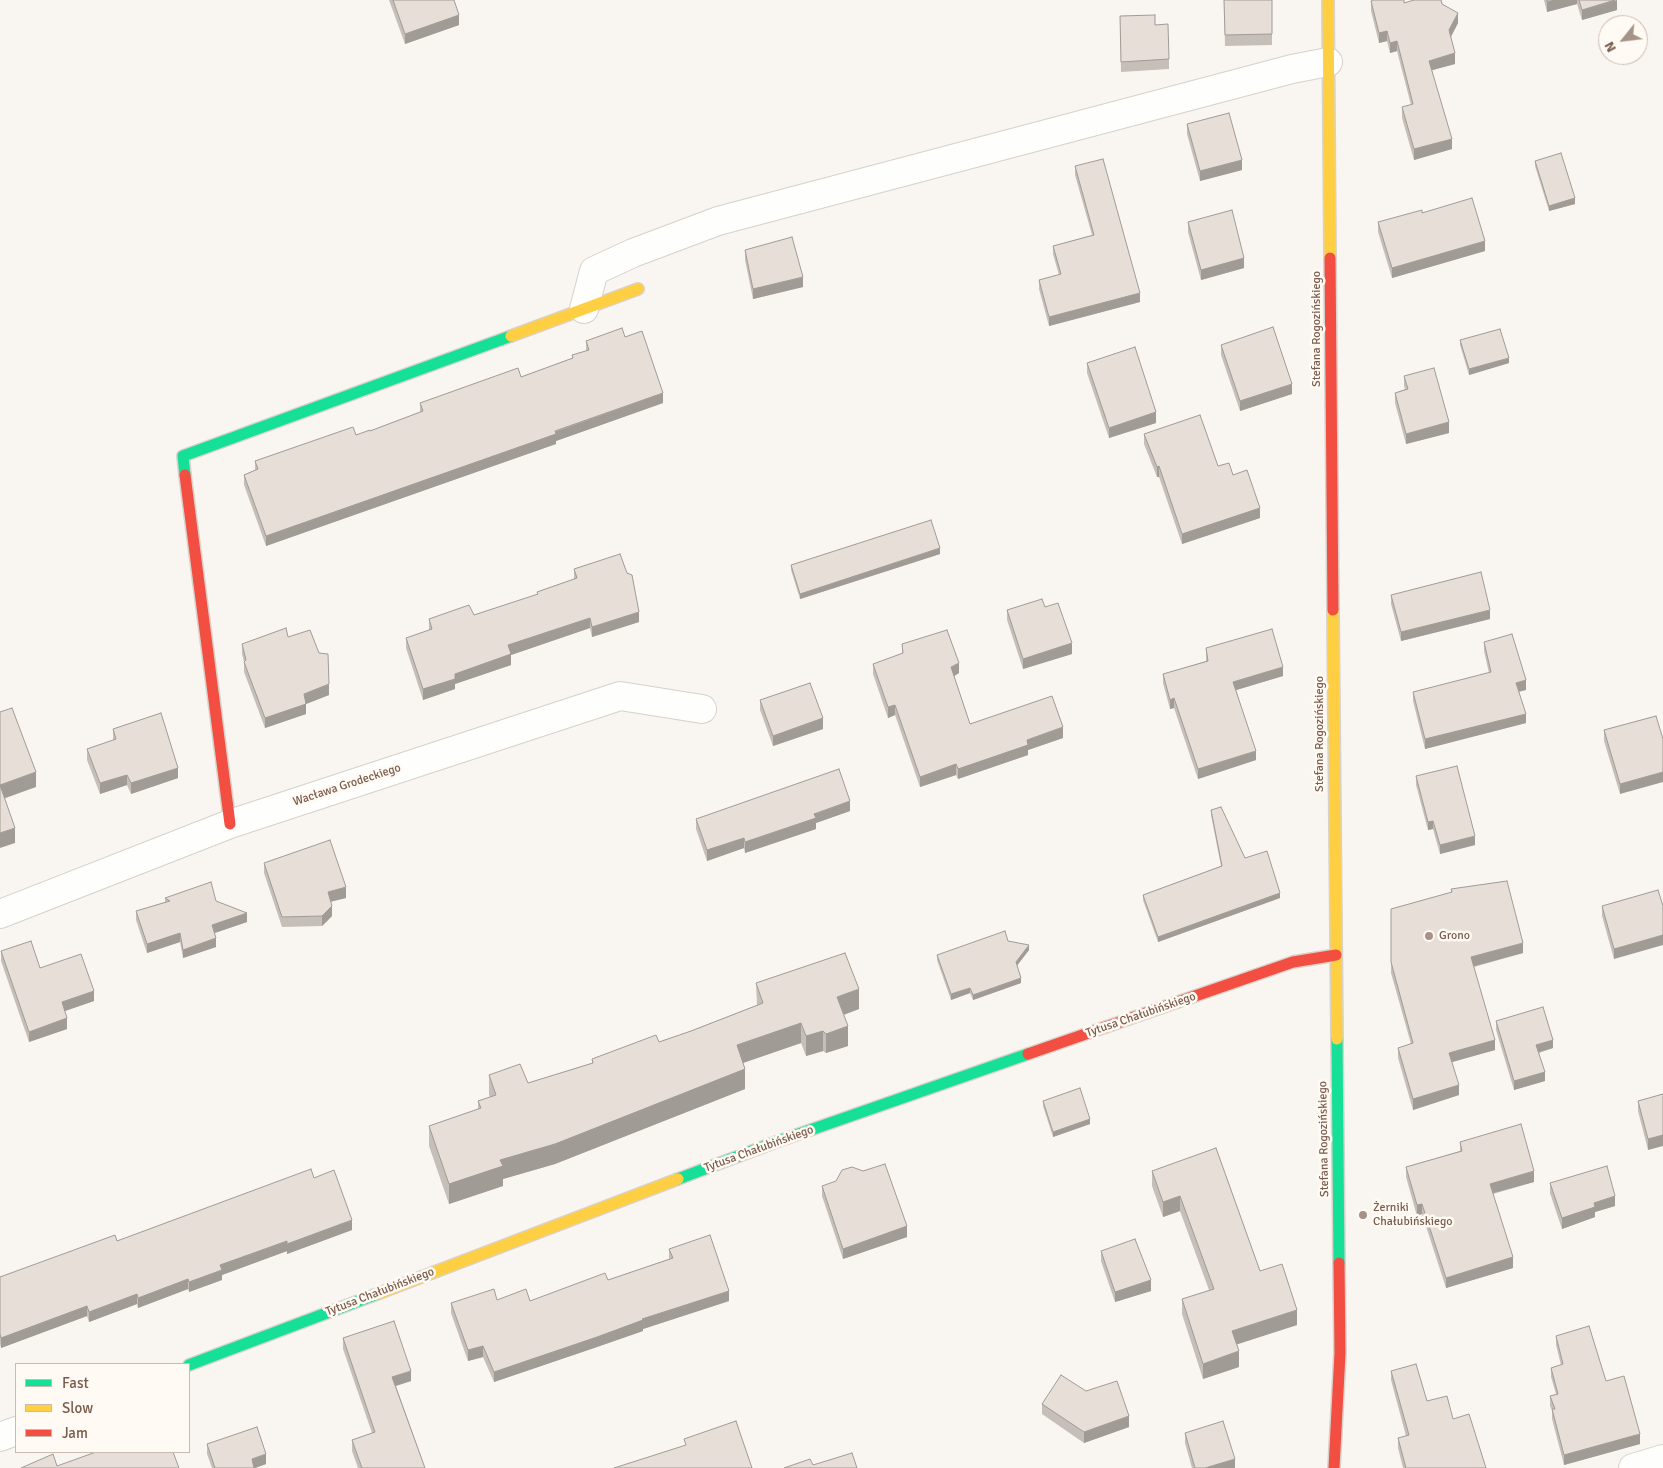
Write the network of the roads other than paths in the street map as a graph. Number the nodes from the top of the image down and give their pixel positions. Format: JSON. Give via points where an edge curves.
{"nodes":[{"id":1,"x":1328,"y":0,"type":"edge"},
{"id":2,"x":1328,"y":62,"type":"junction"},
{"id":3,"x":638,"y":289,"type":"dead end"},
{"id":4,"x":584,"y":309,"type":"junction"},
{"id":5,"x":702,"y":709,"type":"dead end"},
{"id":6,"x":230,"y":824,"type":"junction"},
{"id":7,"x":0,"y":914,"type":"edge"},
{"id":8,"x":1336,"y":955,"type":"junction"},
{"id":9,"x":190,"y":1365,"type":"edge"},
{"id":10,"x":15,"y":1431,"type":"edge"},
{"id":11,"x":0,"y":1437,"type":"edge"},
{"id":12,"x":1663,"y":1460,"type":"edge"},
{"id":13,"x":1334,"y":1468,"type":"edge"},
{"id":14,"x":1633,"y":1468,"type":"edge"}],
"edges":[{"from":1,"to":2,"type":"street","name":"Stefana Rogozińskiego"},
{"from":2,"to":4,"type":"street","via":[[718,221],[594,271]]},
{"from":2,"to":8,"type":"street","name":"Stefana Rogozińskiego"},
{"from":3,"to":4,"type":"street"},
{"from":4,"to":6,"type":"street","via":[[183,456]]},
{"from":5,"to":6,"type":"street","name":"Wacława Grodeckiego","via":[[620,696]]},
{"from":6,"to":7,"type":"street","name":"Wacława Grodeckiego"},
{"from":8,"to":9,"type":"street","name":"Tytusa Chałubińskiego","via":[[1293,962],[776,1142]]},
{"from":8,"to":13,"type":"street","name":"Stefana Rogozińskiego","via":[[1340,1353]]},
{"from":10,"to":11,"type":"street"},
{"from":12,"to":14,"type":"street"}]}
